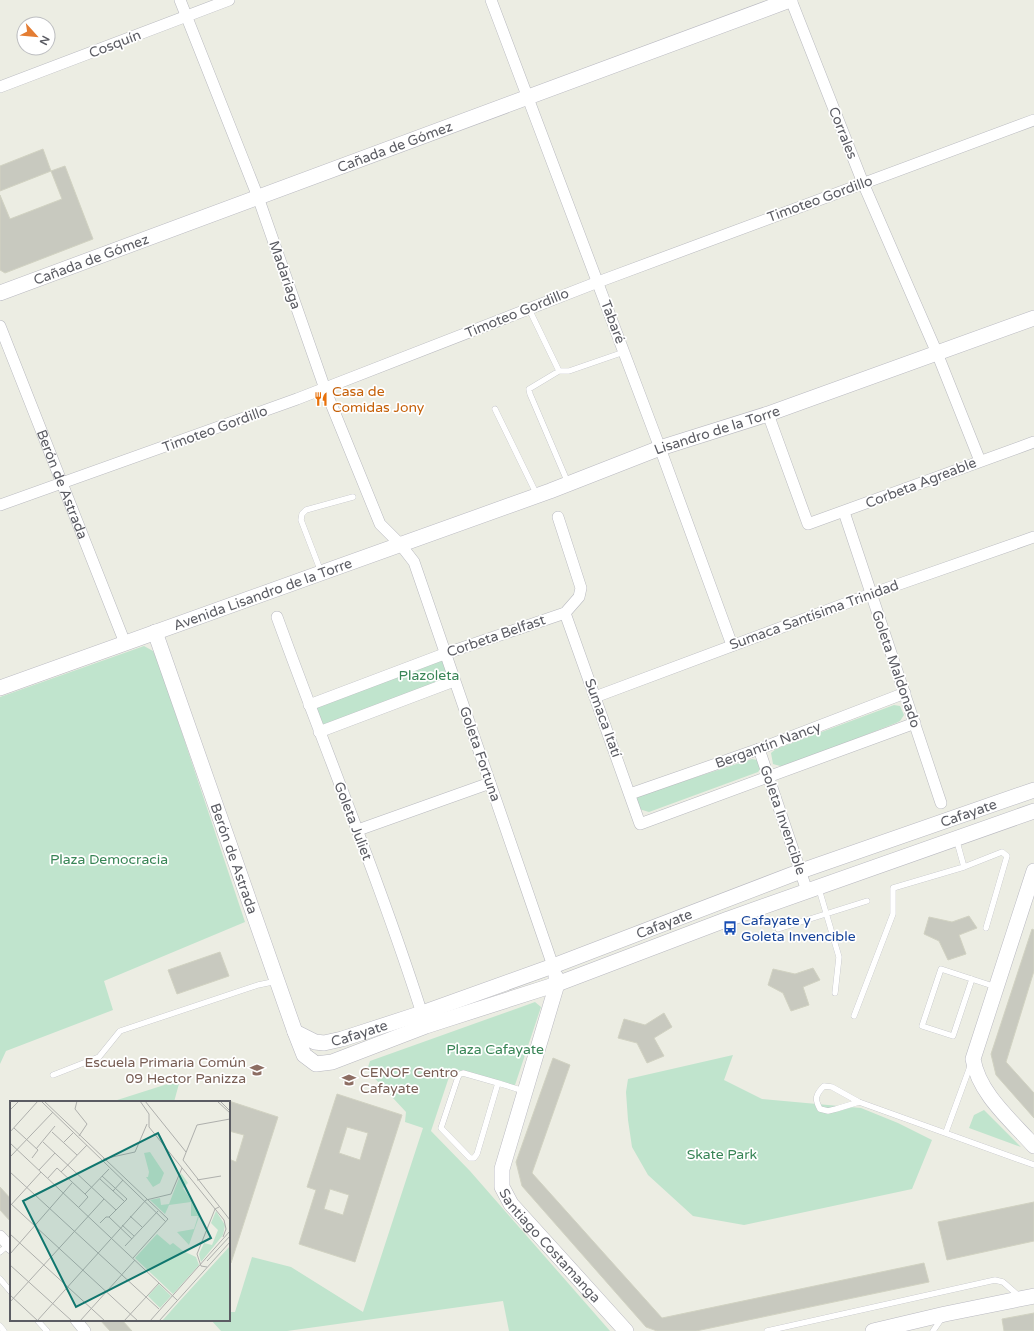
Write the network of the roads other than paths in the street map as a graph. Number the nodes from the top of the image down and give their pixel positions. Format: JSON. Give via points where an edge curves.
{"nodes":[{"id":1,"x":180,"y":0,"type":"edge"},
{"id":2,"x":230,"y":0,"type":"edge"},
{"id":3,"x":491,"y":0,"type":"edge"},
{"id":4,"x":790,"y":0,"type":"edge"},
{"id":5,"x":186,"y":17,"type":"junction"},
{"id":6,"x":0,"y":87,"type":"edge"},
{"id":7,"x":527,"y":97,"type":"junction"},
{"id":8,"x":1034,"y":120,"type":"edge"},
{"id":9,"x":863,"y":183,"type":"junction"},
{"id":10,"x":258,"y":197,"type":"junction"},
{"id":11,"x":598,"y":282,"type":"junction"},
{"id":12,"x":0,"y":293,"type":"edge"},
{"id":13,"x":529,"y":309,"type":"junction"},
{"id":14,"x":1034,"y":318,"type":"edge"},
{"id":15,"x":0,"y":326,"type":"edge"},
{"id":16,"x":624,"y":352,"type":"junction"},
{"id":17,"x":937,"y":353,"type":"junction"},
{"id":18,"x":560,"y":371,"type":"junction"},
{"id":19,"x":325,"y":389,"type":"junction"},
{"id":20,"x":495,"y":409,"type":"dead end"},
{"id":21,"x":768,"y":414,"type":"junction"},
{"id":22,"x":1034,"y":442,"type":"edge"},
{"id":23,"x":660,"y":448,"type":"junction"},
{"id":24,"x":980,"y":460,"type":"junction"},
{"id":25,"x":62,"y":482,"type":"junction"},
{"id":26,"x":568,"y":484,"type":"junction"},
{"id":27,"x":537,"y":495,"type":"junction"},
{"id":28,"x":353,"y":497,"type":"dead end"},
{"id":29,"x":0,"y":505,"type":"edge"},
{"id":30,"x":844,"y":512,"type":"junction"},
{"id":31,"x":558,"y":517,"type":"dead end"},
{"id":32,"x":1034,"y":537,"type":"edge"},
{"id":33,"x":400,"y":544,"type":"junction"},
{"id":34,"x":321,"y":572,"type":"junction"},
{"id":35,"x":871,"y":594,"type":"junction"},
{"id":36,"x":565,"y":613,"type":"junction"},
{"id":37,"x":277,"y":617,"type":"dead end"},
{"id":38,"x":155,"y":632,"type":"junction"},
{"id":39,"x":125,"y":643,"type":"junction"},
{"id":40,"x":732,"y":645,"type":"junction"},
{"id":41,"x":444,"y":654,"type":"junction"},
{"id":42,"x":454,"y":681,"type":"junction"},
{"id":43,"x":0,"y":688,"type":"edge"},
{"id":44,"x":905,"y":693,"type":"junction"},
{"id":45,"x":595,"y":697,"type":"junction"},
{"id":46,"x":309,"y":706,"type":"junction"},
{"id":47,"x":914,"y":723,"type":"junction"},
{"id":48,"x":319,"y":732,"type":"junction"},
{"id":49,"x":759,"y":749,"type":"junction"},
{"id":50,"x":768,"y":777,"type":"junction"},
{"id":51,"x":490,"y":783,"type":"junction"},
{"id":52,"x":1034,"y":790,"type":"edge"},
{"id":53,"x":630,"y":794,"type":"junction"},
{"id":54,"x":941,"y":803,"type":"dead end"},
{"id":55,"x":1034,"y":811,"type":"edge"},
{"id":56,"x":358,"y":830,"type":"junction"},
{"id":57,"x":956,"y":838,"type":"junction"},
{"id":58,"x":964,"y":867,"type":"junction"},
{"id":59,"x":801,"y":871,"type":"junction"},
{"id":60,"x":1034,"y":871,"type":"edge"},
{"id":61,"x":813,"y":889,"type":"junction"},
{"id":62,"x":867,"y":901,"type":"dead end"},
{"id":63,"x":825,"y":914,"type":"junction"},
{"id":64,"x":986,"y":928,"type":"dead end"},
{"id":65,"x":778,"y":929,"type":"dead end"},
{"id":66,"x":553,"y":966,"type":"junction"},
{"id":67,"x":972,"y":979,"type":"junction"},
{"id":68,"x":277,"y":981,"type":"junction"},
{"id":69,"x":557,"y":984,"type":"junction"},
{"id":70,"x":997,"y":987,"type":"junction"},
{"id":71,"x":835,"y":993,"type":"dead end"},
{"id":72,"x":854,"y":1016,"type":"dead end"},
{"id":73,"x":424,"y":1020,"type":"junction"},
{"id":74,"x":295,"y":1032,"type":"junction"},
{"id":75,"x":973,"y":1059,"type":"junction"},
{"id":76,"x":332,"y":1062,"type":"joint"},
{"id":77,"x":53,"y":1075,"type":"dead end"},
{"id":78,"x":498,"y":1084,"type":"junction"},
{"id":79,"x":525,"y":1091,"type":"junction"},
{"id":80,"x":859,"y":1102,"type":"junction"},
{"id":81,"x":946,"y":1132,"type":"junction"},
{"id":82,"x":1034,"y":1146,"type":"edge"},
{"id":83,"x":1034,"y":1164,"type":"edge"},
{"id":84,"x":0,"y":1236,"type":"edge"},
{"id":85,"x":6,"y":1248,"type":"edge"},
{"id":86,"x":0,"y":1279,"type":"edge"},
{"id":87,"x":10,"y":1291,"type":"edge"},
{"id":88,"x":1028,"y":1297,"type":"edge"},
{"id":89,"x":944,"y":1314,"type":"junction"},
{"id":90,"x":38,"y":1321,"type":"edge"},
{"id":91,"x":77,"y":1321,"type":"edge"},
{"id":92,"x":0,"y":1326,"type":"edge"},
{"id":93,"x":4,"y":1331,"type":"edge"},
{"id":94,"x":46,"y":1331,"type":"edge"},
{"id":95,"x":85,"y":1331,"type":"edge"},
{"id":96,"x":626,"y":1331,"type":"edge"},
{"id":97,"x":768,"y":1331,"type":"edge"},
{"id":98,"x":873,"y":1331,"type":"edge"},
{"id":99,"x":933,"y":1331,"type":"edge"}],
"edges":[{"from":1,"to":5,"type":"street","name":"Madariaga"},
{"from":2,"to":5,"type":"street","name":"Cosquín"},
{"from":3,"to":7,"type":"street","name":"Tabaré"},
{"from":4,"to":7,"type":"street","name":"Cañada de Gómez"},
{"from":4,"to":9,"type":"street","name":"Corrales"},
{"from":5,"to":6,"type":"street","name":"Cosquín"},
{"from":5,"to":10,"type":"street","name":"Madariaga"},
{"from":7,"to":10,"type":"street","name":"Cañada de Gómez"},
{"from":7,"to":11,"type":"street","name":"Tabaré"},
{"from":8,"to":9,"type":"street","name":"Timoteo Gordillo"},
{"from":9,"to":11,"type":"street","name":"Timoteo Gordillo"},
{"from":9,"to":17,"type":"street","name":"Corrales"},
{"from":10,"to":12,"type":"street","name":"Cañada de Gómez"},
{"from":10,"to":19,"type":"street","name":"Madariaga"},
{"from":11,"to":13,"type":"street","name":"Timoteo Gordillo"},
{"from":11,"to":16,"type":"street","name":"Tabaré"},
{"from":13,"to":18,"type":"lane"},
{"from":13,"to":19,"type":"street","name":"Timoteo Gordillo"},
{"from":14,"to":17,"type":"street","name":"Lisandro de la Torre"},
{"from":15,"to":25,"type":"street","name":"Berón de Astrada"},
{"from":16,"to":18,"type":"lane","via":[[569,371]]},
{"from":16,"to":23,"type":"street","name":"Tabaré"},
{"from":17,"to":21,"type":"street","name":"Lisandro de la Torre"},
{"from":17,"to":24,"type":"street","name":"Corrales"},
{"from":18,"to":26,"type":"lane","via":[[529,390]]},
{"from":19,"to":25,"type":"street","name":"Timoteo Gordillo","via":[[91,474]]},
{"from":19,"to":33,"type":"street","name":"Madariaga","via":[[380,524]]},
{"from":20,"to":27,"type":"lane"},
{"from":21,"to":23,"type":"street","name":"Lisandro de la Torre"},
{"from":21,"to":30,"type":"street","name":"Corbeta Agreable","via":[[808,524]]},
{"from":22,"to":24,"type":"street","name":"Corbeta Agreable"},
{"from":23,"to":26,"type":"street","name":"Lisandro de la Torre"},
{"from":23,"to":40,"type":"street","name":"Tabaré"},
{"from":24,"to":30,"type":"street","name":"Corbeta Agreable"},
{"from":25,"to":29,"type":"street","name":"Timoteo Gordillo"},
{"from":25,"to":39,"type":"street","name":"Berón de Astrada"},
{"from":26,"to":27,"type":"street","name":"Lisandro de la Torre"},
{"from":27,"to":33,"type":"street","name":"Lisandro de la Torre"},
{"from":28,"to":34,"type":"lane","via":[[306,510],[302,514],[301,520]]},
{"from":30,"to":35,"type":"street","name":"Goleta Maldonado"},
{"from":31,"to":36,"type":"street","via":[[581,588],[577,601]]},
{"from":32,"to":35,"type":"street","name":"Sumaca Santísima Trinidad"},
{"from":33,"to":34,"type":"street","name":"Avenida Lisandro de la Torre"},
{"from":33,"to":41,"type":"street","name":"Goleta Fortuna","via":[[414,562]]},
{"from":34,"to":38,"type":"street","name":"Avenida Lisandro de la Torre"},
{"from":35,"to":40,"type":"street","name":"Sumaca Santísima Trinidad"},
{"from":35,"to":44,"type":"street","name":"Goleta Maldonado"},
{"from":36,"to":41,"type":"street","name":"Corbeta Belfast"},
{"from":36,"to":45,"type":"street","name":"Sumaca Itatí"},
{"from":37,"to":46,"type":"street","name":"Goleta Juliet"},
{"from":38,"to":39,"type":"street","name":"Avenida Lisandro de la Torre"},
{"from":38,"to":68,"type":"street","name":"Berón de Astrada"},
{"from":39,"to":43,"type":"street"},
{"from":40,"to":45,"type":"street","name":"Sumaca Santísima Trinidad"},
{"from":41,"to":42,"type":"street","name":"Goleta Fortuna"},
{"from":41,"to":46,"type":"street","name":"Corbeta Belfast"},
{"from":42,"to":48,"type":"street","name":"Corbeta Belfast"},
{"from":42,"to":51,"type":"street","name":"Goleta Fortuna"},
{"from":44,"to":47,"type":"street","name":"Goleta Maldonado"},
{"from":44,"to":49,"type":"street","name":"Bergantín Nancy"},
{"from":45,"to":53,"type":"street","name":"Sumaca Itatí"},
{"from":46,"to":48,"type":"street","name":"Goleta Juliet"},
{"from":47,"to":50,"type":"street"},
{"from":47,"to":54,"type":"street","name":"Goleta Maldonado"},
{"from":48,"to":56,"type":"street","name":"Goleta Juliet"},
{"from":49,"to":50,"type":"street","name":"Goleta Invencible"},
{"from":49,"to":53,"type":"street","name":"Bergantín Nancy"},
{"from":50,"to":53,"type":"street","name":"Sumaca Itatí","via":[[640,824]]},
{"from":50,"to":59,"type":"street","name":"Goleta Invencible"},
{"from":51,"to":56,"type":"street"},
{"from":51,"to":66,"type":"street","name":"Goleta Fortuna"},
{"from":52,"to":59,"type":"street","name":"Cafayate"},
{"from":55,"to":57,"type":"street","name":"Cafayate"},
{"from":56,"to":73,"type":"street","name":"Goleta Juliet"},
{"from":57,"to":58,"type":"lane"},
{"from":57,"to":61,"type":"street","name":"Cafayate"},
{"from":58,"to":64,"type":"lane","via":[[1002,852],[1007,856]]},
{"from":58,"to":72,"type":"lane","via":[[893,888],[893,914]]},
{"from":59,"to":61,"type":"street","name":"Goleta Invencible"},
{"from":59,"to":66,"type":"street","name":"Cafayate"},
{"from":60,"to":70,"type":"street"},
{"from":61,"to":63,"type":"lane"},
{"from":61,"to":69,"type":"street","name":"Cafayate","via":[[664,942]]},
{"from":62,"to":63,"type":"lane"},
{"from":63,"to":65,"type":"lane"},
{"from":63,"to":71,"type":"lane","via":[[839,957]]},
{"from":66,"to":69,"type":"street","name":"Santiago Costamanga"},
{"from":66,"to":73,"type":"street","name":"Cafayate"},
{"from":67,"to":67,"type":"lane","via":[[941,969],[922,1026],[953,1036]]},
{"from":67,"to":70,"type":"lane"},
{"from":68,"to":74,"type":"street","name":"Berón de Astrada"},
{"from":68,"to":77,"type":"lane","via":[[120,1031],[99,1058]]},
{"from":69,"to":73,"type":"street","name":"Cafayate"},
{"from":69,"to":79,"type":"street","name":"Santiago Costamanga"},
{"from":70,"to":75,"type":"street"},
{"from":73,"to":74,"type":"street","name":"Cafayate","via":[[324,1043],[306,1039]]},
{"from":73,"to":76,"type":"street","name":"Cafayate"},
{"from":74,"to":76,"type":"street","name":"Berón de Astrada","via":[[309,1061],[316,1064]]},
{"from":75,"to":81,"type":"lane"},
{"from":75,"to":82,"type":"street","via":[[982,1085]]},
{"from":78,"to":78,"type":"lane","via":[[464,1074],[458,1077],[441,1128],[470,1158],[477,1154]]},
{"from":78,"to":79,"type":"lane"},
{"from":79,"to":96,"type":"street","name":"Santiago Costamanga","via":[[502,1169],[504,1194]]},
{"from":80,"to":80,"type":"lane","via":[[832,1087],[824,1086],[817,1093],[815,1102],[820,1109],[828,1111]]},
{"from":80,"to":81,"type":"lane"},
{"from":81,"to":83,"type":"lane"},
{"from":84,"to":85,"type":"street"},
{"from":86,"to":87,"type":"lane"},
{"from":88,"to":89,"type":"street"},
{"from":88,"to":97,"type":"lane","via":[[995,1280]]},
{"from":89,"to":98,"type":"street"},
{"from":89,"to":99,"type":"lane"},
{"from":90,"to":94,"type":"lane"},
{"from":91,"to":95,"type":"street"},
{"from":92,"to":93,"type":"lane"}]}
